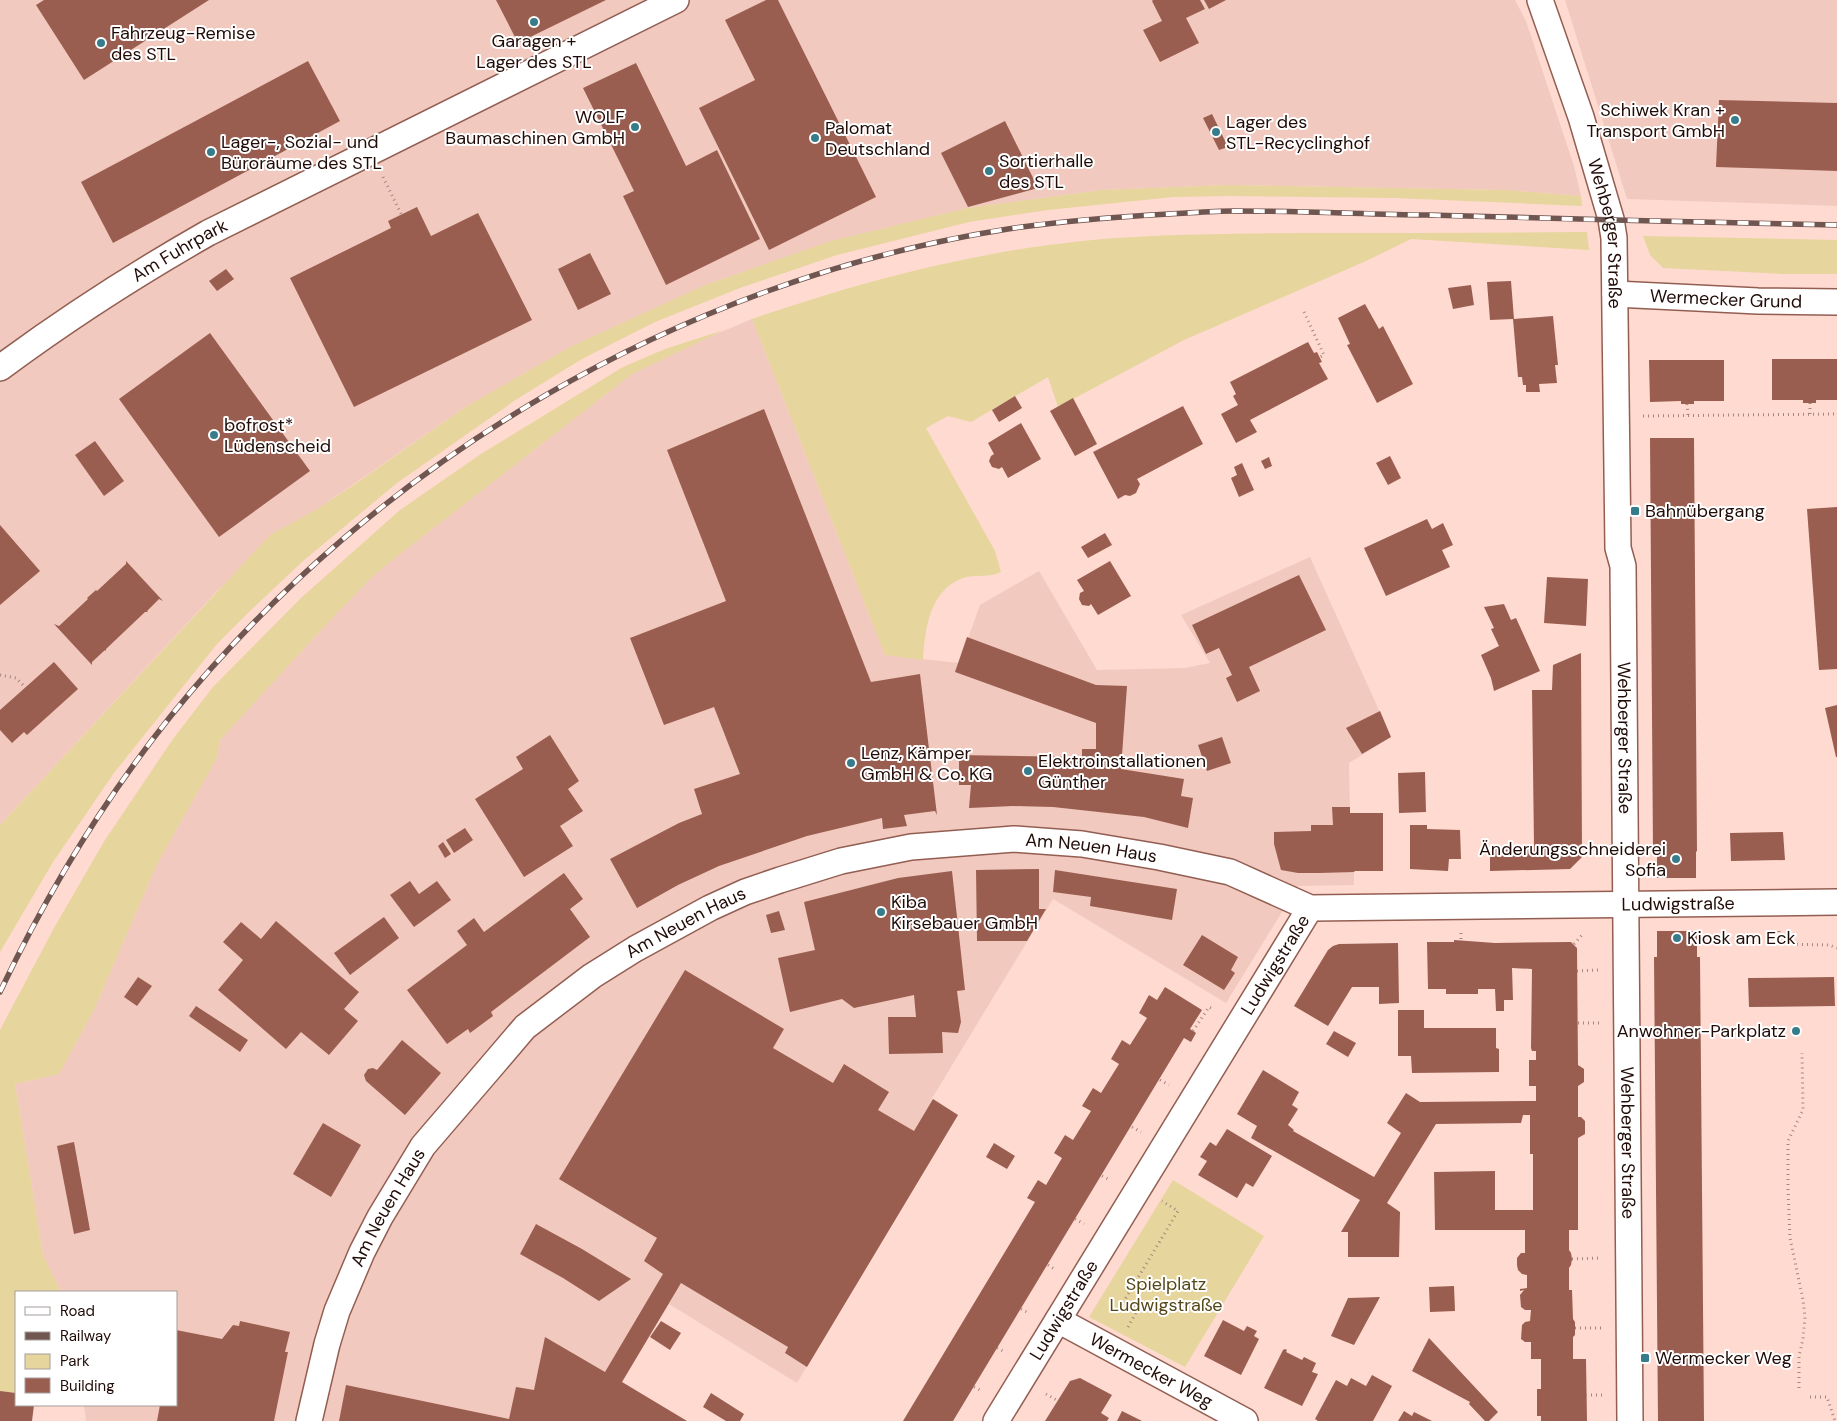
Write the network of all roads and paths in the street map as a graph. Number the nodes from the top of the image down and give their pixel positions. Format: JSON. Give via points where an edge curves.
{"nodes":[{"id":1,"x":676,"y":0,"type":"edge"},
{"id":2,"x":1540,"y":0,"type":"edge"},
{"id":3,"x":370,"y":152,"type":"junction"},
{"id":4,"x":401,"y":214,"type":"dead end"},
{"id":5,"x":1615,"y":294,"type":"junction"},
{"id":6,"x":1837,"y":302,"type":"edge"},
{"id":7,"x":1304,"y":312,"type":"dead end"},
{"id":8,"x":1320,"y":357,"type":"dead end"},
{"id":9,"x":0,"y":368,"type":"edge"},
{"id":10,"x":1810,"y":403,"type":"dead end"},
{"id":11,"x":1688,"y":404,"type":"dead end"},
{"id":12,"x":1837,"y":414,"type":"edge"},
{"id":13,"x":1688,"y":415,"type":"junction"},
{"id":14,"x":1810,"y":415,"type":"junction"},
{"id":15,"x":1616,"y":416,"type":"junction"},
{"id":16,"x":0,"y":675,"type":"edge"},
{"id":17,"x":25,"y":687,"type":"dead end"},
{"id":18,"x":1837,"y":902,"type":"edge"},
{"id":19,"x":1778,"y":903,"type":"junction"},
{"id":20,"x":1626,"y":905,"type":"junction"},
{"id":21,"x":1310,"y":908,"type":"junction"},
{"id":22,"x":1837,"y":948,"type":"edge"},
{"id":23,"x":1802,"y":1053,"type":"dead end"},
{"id":24,"x":1161,"y":1200,"type":"dead end"},
{"id":25,"x":1133,"y":1318,"type":"dead end"},
{"id":26,"x":1058,"y":1320,"type":"junction"},
{"id":27,"x":1799,"y":1388,"type":"dead end"},
{"id":28,"x":1810,"y":1397,"type":"dead end"},
{"id":29,"x":309,"y":1421,"type":"edge"},
{"id":30,"x":996,"y":1421,"type":"edge"},
{"id":31,"x":1245,"y":1421,"type":"edge"},
{"id":32,"x":1630,"y":1421,"type":"edge"},
{"id":33,"x":1836,"y":1421,"type":"edge"}],
"edges":[{"from":1,"to":3,"type":"street","name":"Am Fuhrpark"},
{"from":2,"to":5,"type":"street","name":"Wehberger Straße","via":[[1581,117],[1611,219]]},
{"from":3,"to":4,"type":"path"},
{"from":3,"to":9,"type":"street","name":"Am Fuhrpark","via":[[169,255],[68,319]]},
{"from":5,"to":6,"type":"street","name":"Wermecker Grund"},
{"from":5,"to":15,"type":"street","name":"Wehberger Straße"},
{"from":7,"to":8,"type":"path","via":[[1324,355]]},
{"from":10,"to":14,"type":"path"},
{"from":11,"to":13,"type":"path"},
{"from":12,"to":14,"type":"path"},
{"from":13,"to":14,"type":"path"},
{"from":13,"to":15,"type":"path"},
{"from":15,"to":20,"type":"street","name":"Wehberger Straße","via":[[1618,548],[1623,566]]},
{"from":16,"to":17,"type":"path","via":[[16,678]]},
{"from":18,"to":19,"type":"street","name":"Ludwigstraße"},
{"from":19,"to":20,"type":"street","name":"Ludwigstraße"},
{"from":19,"to":22,"type":"path","via":[[1780,944]]},
{"from":20,"to":21,"type":"street","name":"Ludwigstraße"},
{"from":20,"to":32,"type":"street","name":"Wehberger Straße"},
{"from":21,"to":26,"type":"street","name":"Ludwigstraße"},
{"from":21,"to":29,"type":"street","name":"Am Neuen Haus","via":[[1230,872],[1082,844],[1014,839],[911,847],[841,861],[745,892],[710,908],[592,976],[525,1027],[423,1146],[380,1217],[337,1311],[326,1344]]},
{"from":23,"to":27,"type":"path","via":[[1803,1110],[1788,1141],[1790,1238],[1805,1317],[1799,1356]]},
{"from":24,"to":25,"type":"path","via":[[1178,1211],[1124,1301],[1138,1309]]},
{"from":26,"to":30,"type":"street","name":"Ludwigstraße"},
{"from":26,"to":31,"type":"street","name":"Wermecker Weg"},
{"from":28,"to":33,"type":"path","via":[[1827,1397]]}]}
